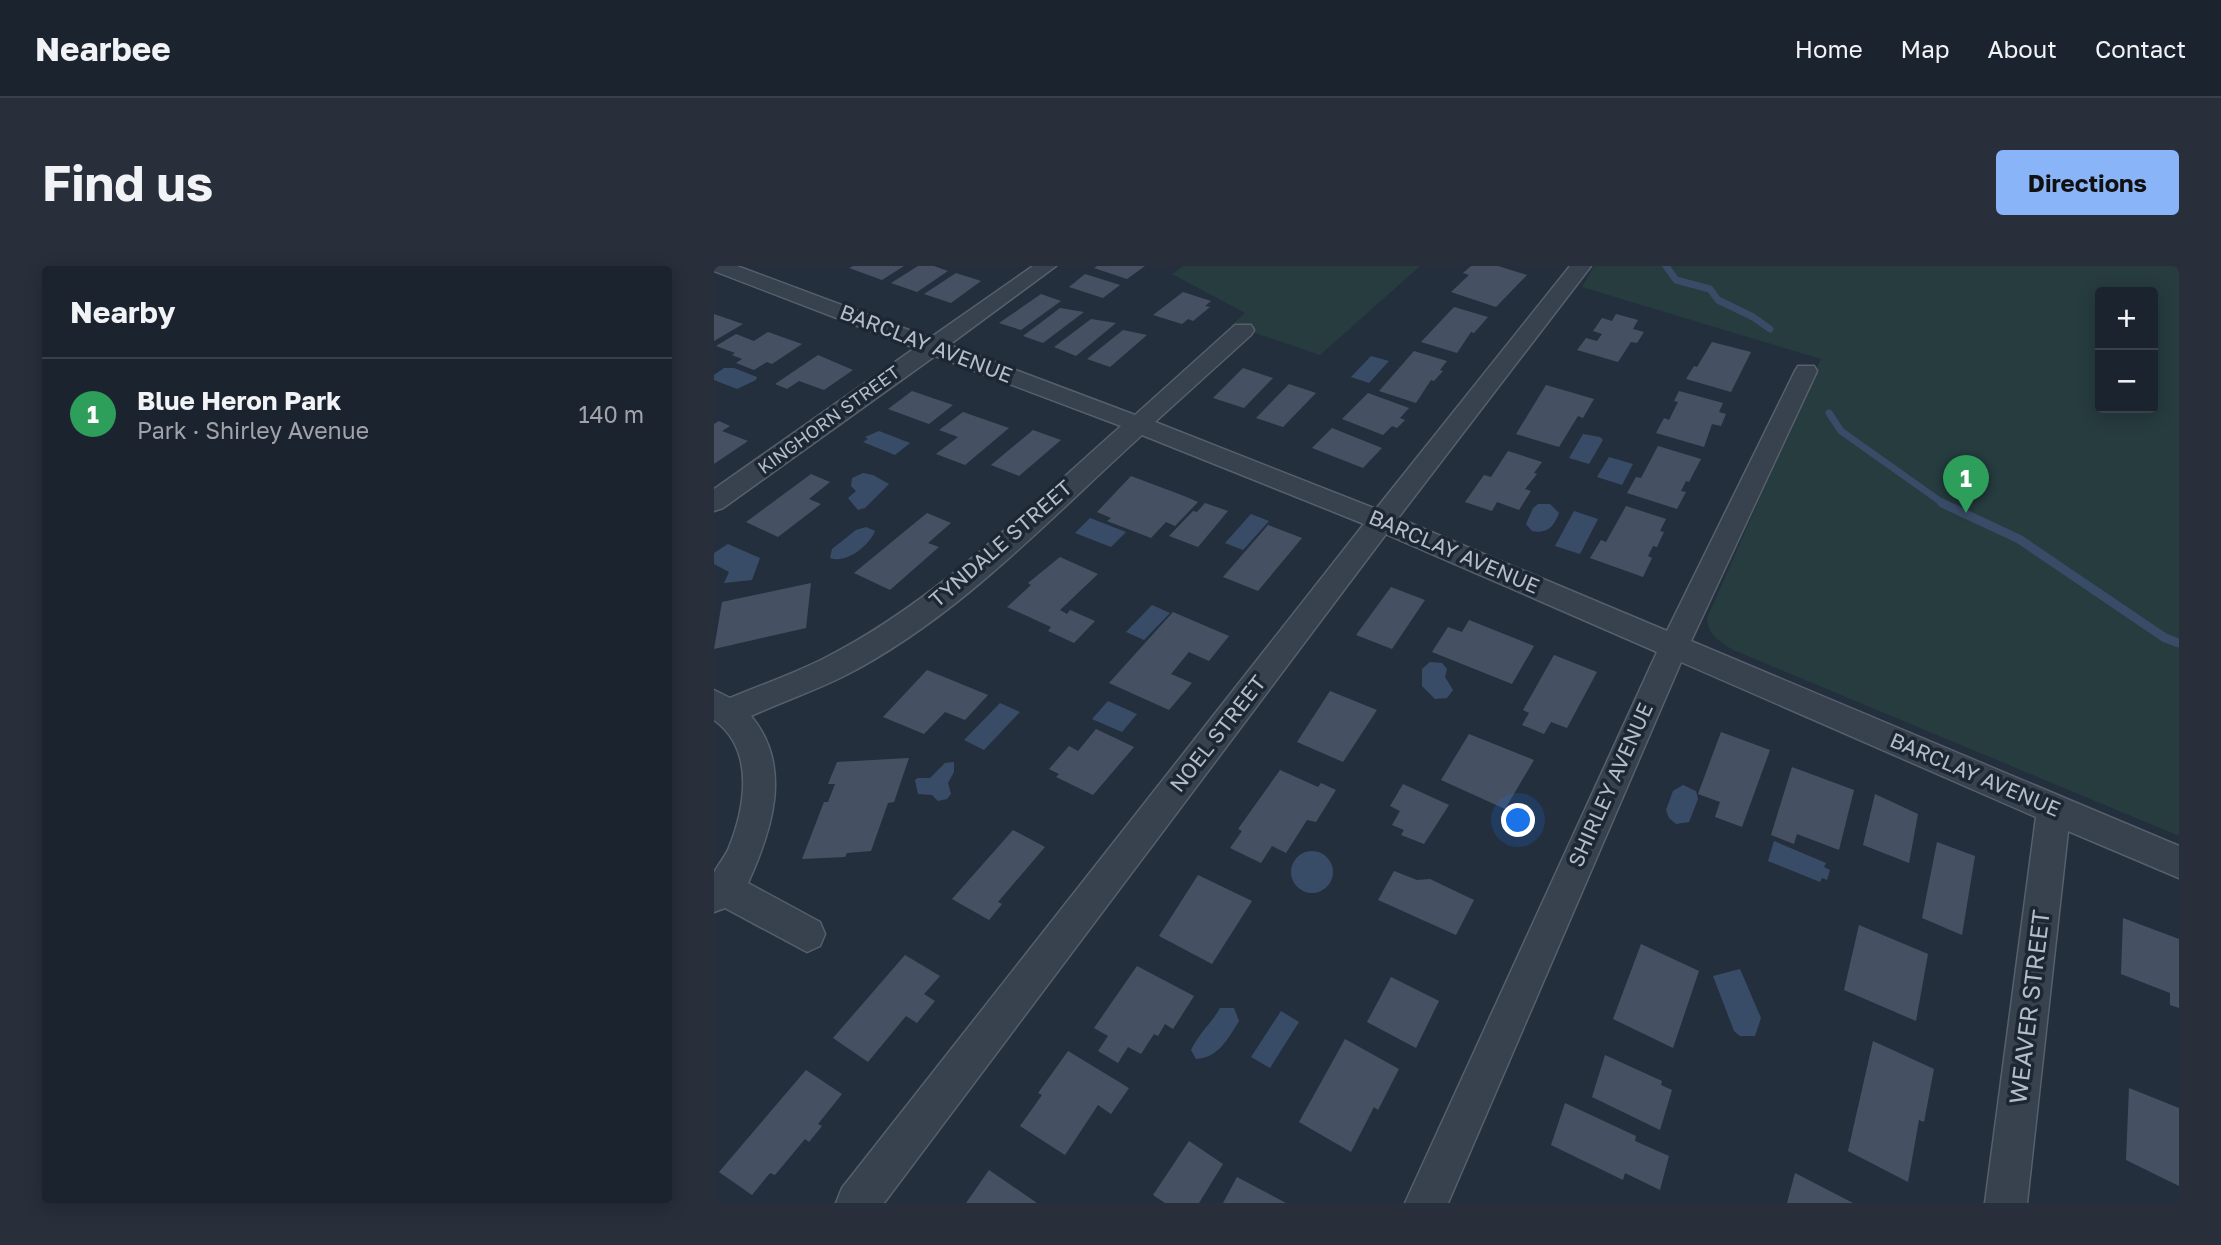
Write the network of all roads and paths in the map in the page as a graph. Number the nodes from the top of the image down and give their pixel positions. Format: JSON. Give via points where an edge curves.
{"nodes":[{"id":1,"x":719,"y":266,"type":"edge"},
{"id":2,"x":1046,"y":266,"type":"edge"},
{"id":3,"x":1581,"y":266,"type":"edge"},
{"id":4,"x":1243,"y":330,"type":"dead end"},
{"id":5,"x":933,"y":346,"type":"junction"},
{"id":6,"x":1805,"y":371,"type":"dead end"},
{"id":7,"x":1137,"y":424,"type":"junction"},
{"id":8,"x":714,"y":502,"type":"edge"},
{"id":9,"x":1381,"y":521,"type":"junction"},
{"id":10,"x":1674,"y":645,"type":"junction"},
{"id":11,"x":721,"y":707,"type":"edge"},
{"id":12,"x":2054,"y":810,"type":"junction"},
{"id":13,"x":2179,"y":862,"type":"edge"},
{"id":14,"x":719,"y":892,"type":"edge"},
{"id":15,"x":807,"y":934,"type":"dead end"},
{"id":16,"x":857,"y":1203,"type":"edge"},
{"id":17,"x":1426,"y":1203,"type":"edge"},
{"id":18,"x":2006,"y":1203,"type":"edge"}],
"edges":[{"from":1,"to":5,"type":"street","name":"BARCLAY AVENUE"},
{"from":2,"to":5,"type":"street","name":"KINGHORN STREET"},
{"from":3,"to":9,"type":"street","name":"NOEL STREET"},
{"from":4,"to":7,"type":"street","name":"TYNDALE STREET"},
{"from":5,"to":7,"type":"street","name":"BARCLAY AVENUE"},
{"from":5,"to":8,"type":"street","name":"KINGHORN STREET"},
{"from":6,"to":10,"type":"street","name":"SHIRLEY AVENUE"},
{"from":7,"to":9,"type":"street","name":"BARCLAY AVENUE"},
{"from":7,"to":11,"type":"street","name":"TYNDALE STREET","via":[[963,582],[899,628],[834,667]]},
{"from":9,"to":10,"type":"street","name":"BARCLAY AVENUE"},
{"from":9,"to":16,"type":"street","name":"NOEL STREET"},
{"from":10,"to":12,"type":"street","name":"BARCLAY AVENUE"},
{"from":10,"to":17,"type":"street","name":"SHIRLEY AVENUE"},
{"from":11,"to":14,"type":"street","via":[[747,733],[757,756],[761,791],[753,832]]},
{"from":12,"to":13,"type":"street","name":"BARCLAY AVENUE"},
{"from":12,"to":18,"type":"street","name":"WEAVER STREET"},
{"from":14,"to":15,"type":"street"}]}
